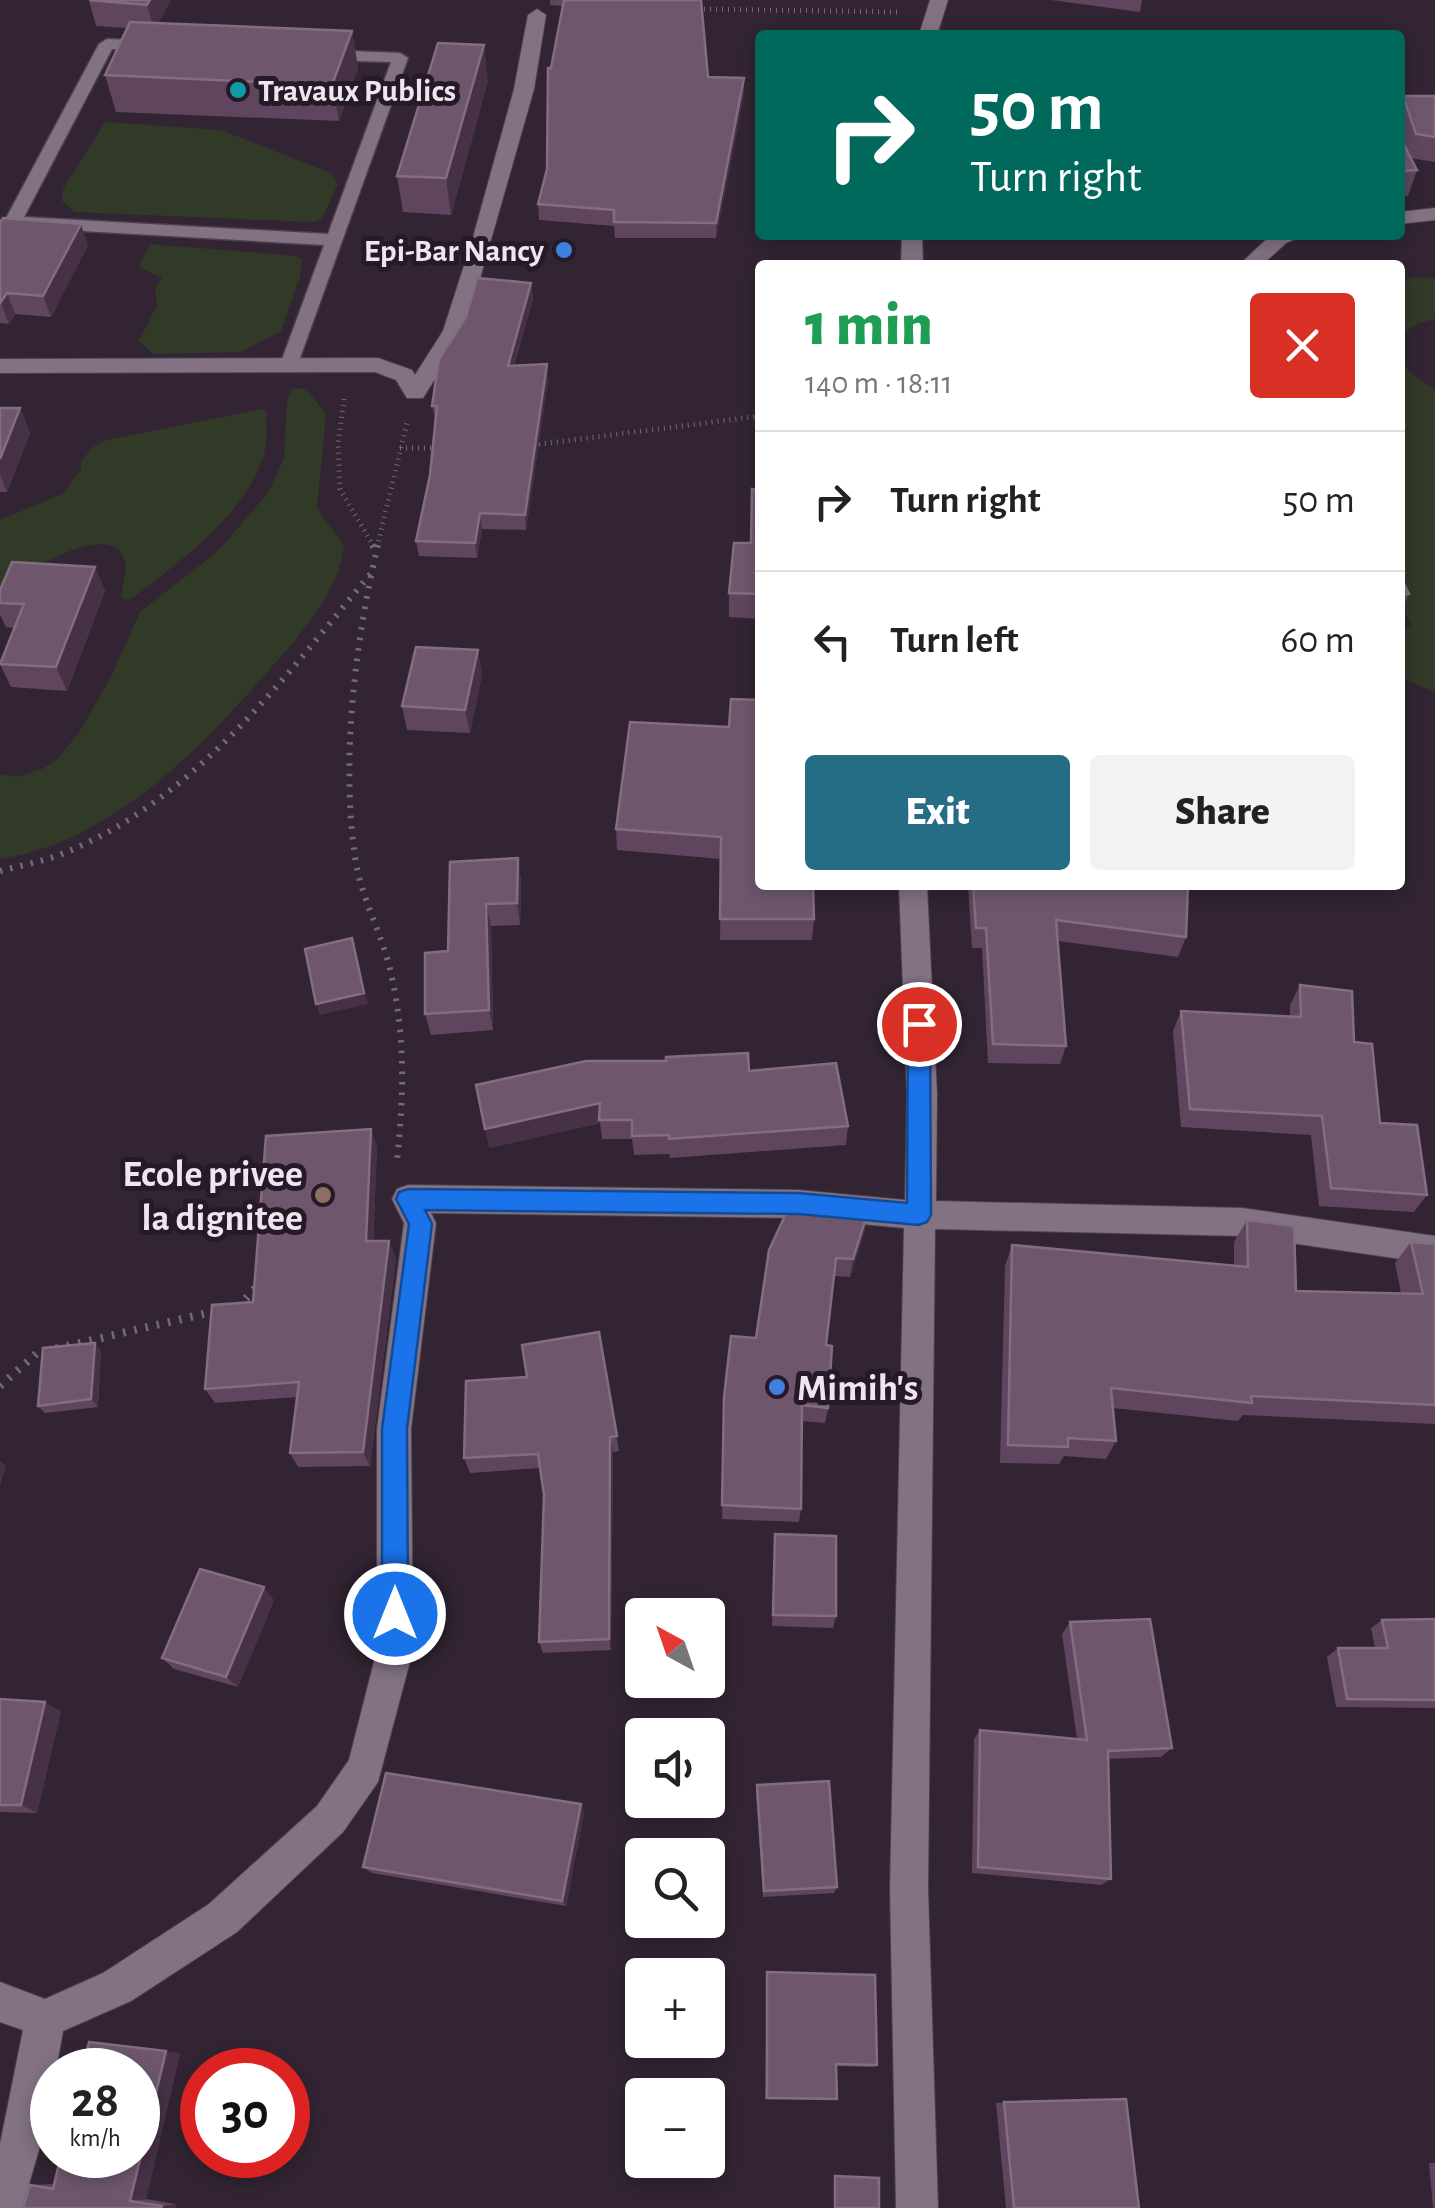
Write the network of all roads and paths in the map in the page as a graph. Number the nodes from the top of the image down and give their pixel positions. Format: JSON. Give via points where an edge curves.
{"nodes":[{"id":1,"x":938,"y":8,"type":"edge"},
{"id":2,"x":696,"y":9,"type":"edge"},
{"id":3,"x":536,"y":14,"type":"dead end"},
{"id":4,"x":166,"y":46,"type":"edge"},
{"id":5,"x":302,"y":54,"type":"edge"},
{"id":6,"x":1435,"y":214,"type":"edge"},
{"id":7,"x":1405,"y":217,"type":"edge"},
{"id":8,"x":334,"y":240,"type":"junction"},
{"id":9,"x":1278,"y":240,"type":"edge"},
{"id":10,"x":1256,"y":260,"type":"edge"},
{"id":11,"x":289,"y":365,"type":"junction"},
{"id":12,"x":317,"y":365,"type":"junction"},
{"id":13,"x":0,"y":366,"type":"edge"},
{"id":14,"x":755,"y":417,"type":"edge"},
{"id":15,"x":523,"y":445,"type":"edge"},
{"id":16,"x":447,"y":448,"type":"edge"},
{"id":17,"x":376,"y":552,"type":"junction"},
{"id":18,"x":373,"y":572,"type":"junction"},
{"id":19,"x":0,"y":871,"type":"edge"},
{"id":20,"x":913,"y":890,"type":"edge"},
{"id":21,"x":408,"y":1199,"type":"junction"},
{"id":22,"x":919,"y":1215,"type":"junction"},
{"id":23,"x":1435,"y":1250,"type":"edge"},
{"id":24,"x":265,"y":1276,"type":"edge"},
{"id":25,"x":0,"y":1386,"type":"edge"},
{"id":26,"x":0,"y":2002,"type":"edge"},
{"id":27,"x":45,"y":2019,"type":"junction"},
{"id":28,"x":1,"y":2208,"type":"edge"},
{"id":29,"x":918,"y":2208,"type":"edge"}],
"edges":[{"from":1,"to":2,"type":"path"},
{"from":3,"to":12,"type":"street","via":[[524,90],[482,242],[438,360],[415,393],[404,375],[378,365]]},
{"from":4,"to":8,"type":"lane","via":[[107,44],[12,222]]},
{"from":5,"to":8,"type":"lane","via":[[400,58]]},
{"from":6,"to":7,"type":"street"},
{"from":8,"to":11,"type":"lane"},
{"from":9,"to":10,"type":"street"},
{"from":11,"to":12,"type":"street"},
{"from":11,"to":13,"type":"street"},
{"from":12,"to":17,"type":"path","via":[[335,374],[344,392],[340,489]]},
{"from":14,"to":15,"type":"path"},
{"from":16,"to":17,"type":"path","via":[[400,448]]},
{"from":17,"to":18,"type":"path"},
{"from":18,"to":19,"type":"path","via":[[243,724],[166,794],[78,848]]},
{"from":18,"to":21,"type":"path","via":[[347,736],[356,865],[403,1027],[396,1159]]},
{"from":20,"to":22,"type":"street","via":[[922,1094]]},
{"from":21,"to":22,"type":"street","via":[[798,1204]]},
{"from":21,"to":27,"type":"street","via":[[420,1224],[394,1429],[395,1650],[364,1769],[330,1818],[222,1918],[117,1987]]},
{"from":22,"to":23,"type":"street","via":[[1242,1222]]},
{"from":22,"to":29,"type":"street","via":[[909,1889]]},
{"from":24,"to":25,"type":"path","via":[[241,1306],[37,1353]]},
{"from":26,"to":27,"type":"street"},
{"from":27,"to":28,"type":"street","via":[[25,2129]]}]}
